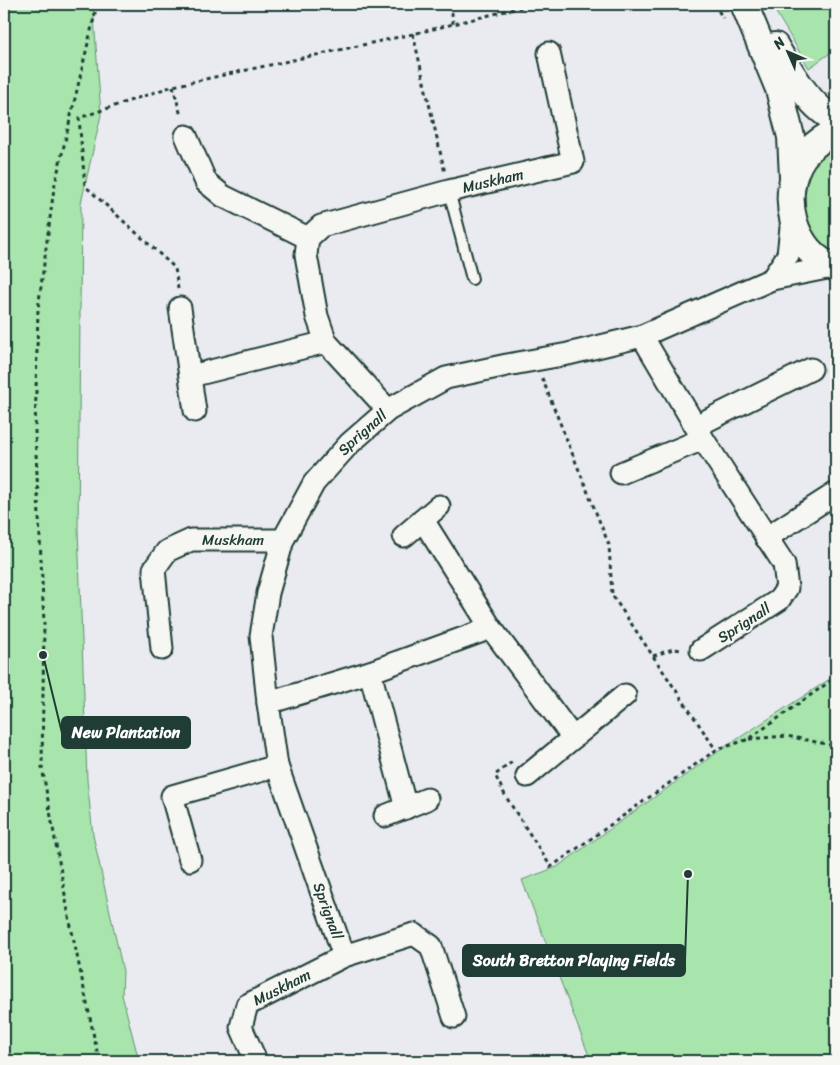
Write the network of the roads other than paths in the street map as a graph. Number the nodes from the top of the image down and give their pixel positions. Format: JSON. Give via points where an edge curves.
{"nodes":[{"id":1,"x":746,"y":4,"type":"edge"},
{"id":2,"x":549,"y":53,"type":"dead end"},
{"id":3,"x":836,"y":118,"type":"edge"},
{"id":4,"x":836,"y":131,"type":"edge"},
{"id":5,"x":186,"y":136,"type":"road end"},
{"id":6,"x":793,"y":177,"type":"junction"},
{"id":7,"x":449,"y":191,"type":"junction"},
{"id":8,"x":792,"y":218,"type":"junction"},
{"id":9,"x":308,"y":238,"type":"junction"},
{"id":10,"x":834,"y":267,"type":"edge"},
{"id":11,"x":472,"y":279,"type":"dead end"},
{"id":12,"x":772,"y":279,"type":"junction"},
{"id":13,"x":180,"y":308,"type":"road end"},
{"id":14,"x":642,"y":336,"type":"junction"},
{"id":15,"x":326,"y":342,"type":"junction"},
{"id":16,"x":811,"y":369,"type":"dead end"},
{"id":17,"x":191,"y":376,"type":"junction"},
{"id":18,"x":388,"y":410,"type":"junction"},
{"id":19,"x":195,"y":411,"type":"dead end"},
{"id":20,"x":700,"y":432,"type":"junction"},
{"id":21,"x":621,"y":473,"type":"dead end"},
{"id":22,"x":836,"y":494,"type":"edge"},
{"id":23,"x":439,"y":506,"type":"dead end"},
{"id":24,"x":423,"y":520,"type":"junction"},
{"id":25,"x":404,"y":536,"type":"dead end"},
{"id":26,"x":766,"y":538,"type":"junction"},
{"id":27,"x":283,"y":540,"type":"junction"},
{"id":28,"x":492,"y":628,"type":"junction"},
{"id":29,"x":162,"y":649,"type":"dead end"},
{"id":30,"x":701,"y":650,"type":"road end"},
{"id":31,"x":370,"y":672,"type":"junction"},
{"id":32,"x":625,"y":695,"type":"dead end"},
{"id":33,"x":268,"y":703,"type":"junction"},
{"id":34,"x":573,"y":738,"type":"junction"},
{"id":35,"x":277,"y":766,"type":"junction"},
{"id":36,"x":527,"y":776,"type":"road end"},
{"id":37,"x":427,"y":799,"type":"dead end"},
{"id":38,"x":406,"y":808,"type":"junction"},
{"id":39,"x":385,"y":816,"type":"dead end"},
{"id":40,"x":190,"y":860,"type":"dead end"},
{"id":41,"x":344,"y":956,"type":"junction"},
{"id":42,"x":454,"y":1017,"type":"dead end"},
{"id":43,"x":256,"y":1061,"type":"edge"}],
"edges":[{"from":1,"to":3,"type":"street","via":[[795,78],[818,107]]},
{"from":1,"to":6,"type":"street","via":[[779,89],[791,137]]},
{"from":2,"to":7,"type":"street","name":"Muskham","via":[[573,162]]},
{"from":4,"to":6,"type":"street","via":[[817,142]]},
{"from":5,"to":9,"type":"street","via":[[206,182],[224,196]]},
{"from":6,"to":8,"type":"street"},
{"from":7,"to":9,"type":"street","name":"Muskham","via":[[321,226]]},
{"from":7,"to":11,"type":"lane"},
{"from":8,"to":10,"type":"street","via":[[800,238],[814,254]]},
{"from":8,"to":12,"type":"street","via":[[788,255]]},
{"from":9,"to":15,"type":"street","via":[[306,255],[316,316]]},
{"from":10,"to":12,"type":"street","name":"Sprignall"},
{"from":12,"to":14,"type":"street","name":"Sprignall"},
{"from":13,"to":17,"type":"street"},
{"from":14,"to":18,"type":"street","name":"Sprignall","via":[[446,378]]},
{"from":14,"to":20,"type":"street","name":"Sprignall"},
{"from":15,"to":17,"type":"street"},
{"from":15,"to":18,"type":"street"},
{"from":16,"to":20,"type":"street"},
{"from":17,"to":19,"type":"street"},
{"from":18,"to":27,"type":"street","name":"Sprignall","via":[[349,444],[314,484]]},
{"from":20,"to":21,"type":"street"},
{"from":20,"to":26,"type":"street","name":"Sprignall"},
{"from":22,"to":26,"type":"street"},
{"from":23,"to":24,"type":"street"},
{"from":24,"to":25,"type":"street"},
{"from":24,"to":28,"type":"street"},
{"from":26,"to":30,"type":"street","name":"Sprignall","via":[[784,564],[787,588],[779,600]]},
{"from":27,"to":29,"type":"street","name":"Muskham","via":[[191,540],[167,551],[154,569]]},
{"from":27,"to":33,"type":"street","name":"Sprignall","via":[[268,593],[262,636]]},
{"from":28,"to":31,"type":"street"},
{"from":28,"to":34,"type":"street"},
{"from":31,"to":33,"type":"street"},
{"from":31,"to":38,"type":"street"},
{"from":32,"to":34,"type":"street"},
{"from":33,"to":35,"type":"street","name":"Sprignall"},
{"from":34,"to":36,"type":"street"},
{"from":35,"to":40,"type":"street","via":[[172,796]]},
{"from":35,"to":41,"type":"street","name":"Sprignall"},
{"from":37,"to":38,"type":"street"},
{"from":38,"to":39,"type":"street"},
{"from":41,"to":42,"type":"street","name":"Sprignall","via":[[414,934],[431,946]]},
{"from":41,"to":43,"type":"street","name":"Muskham","via":[[247,1005],[240,1027]]}]}
